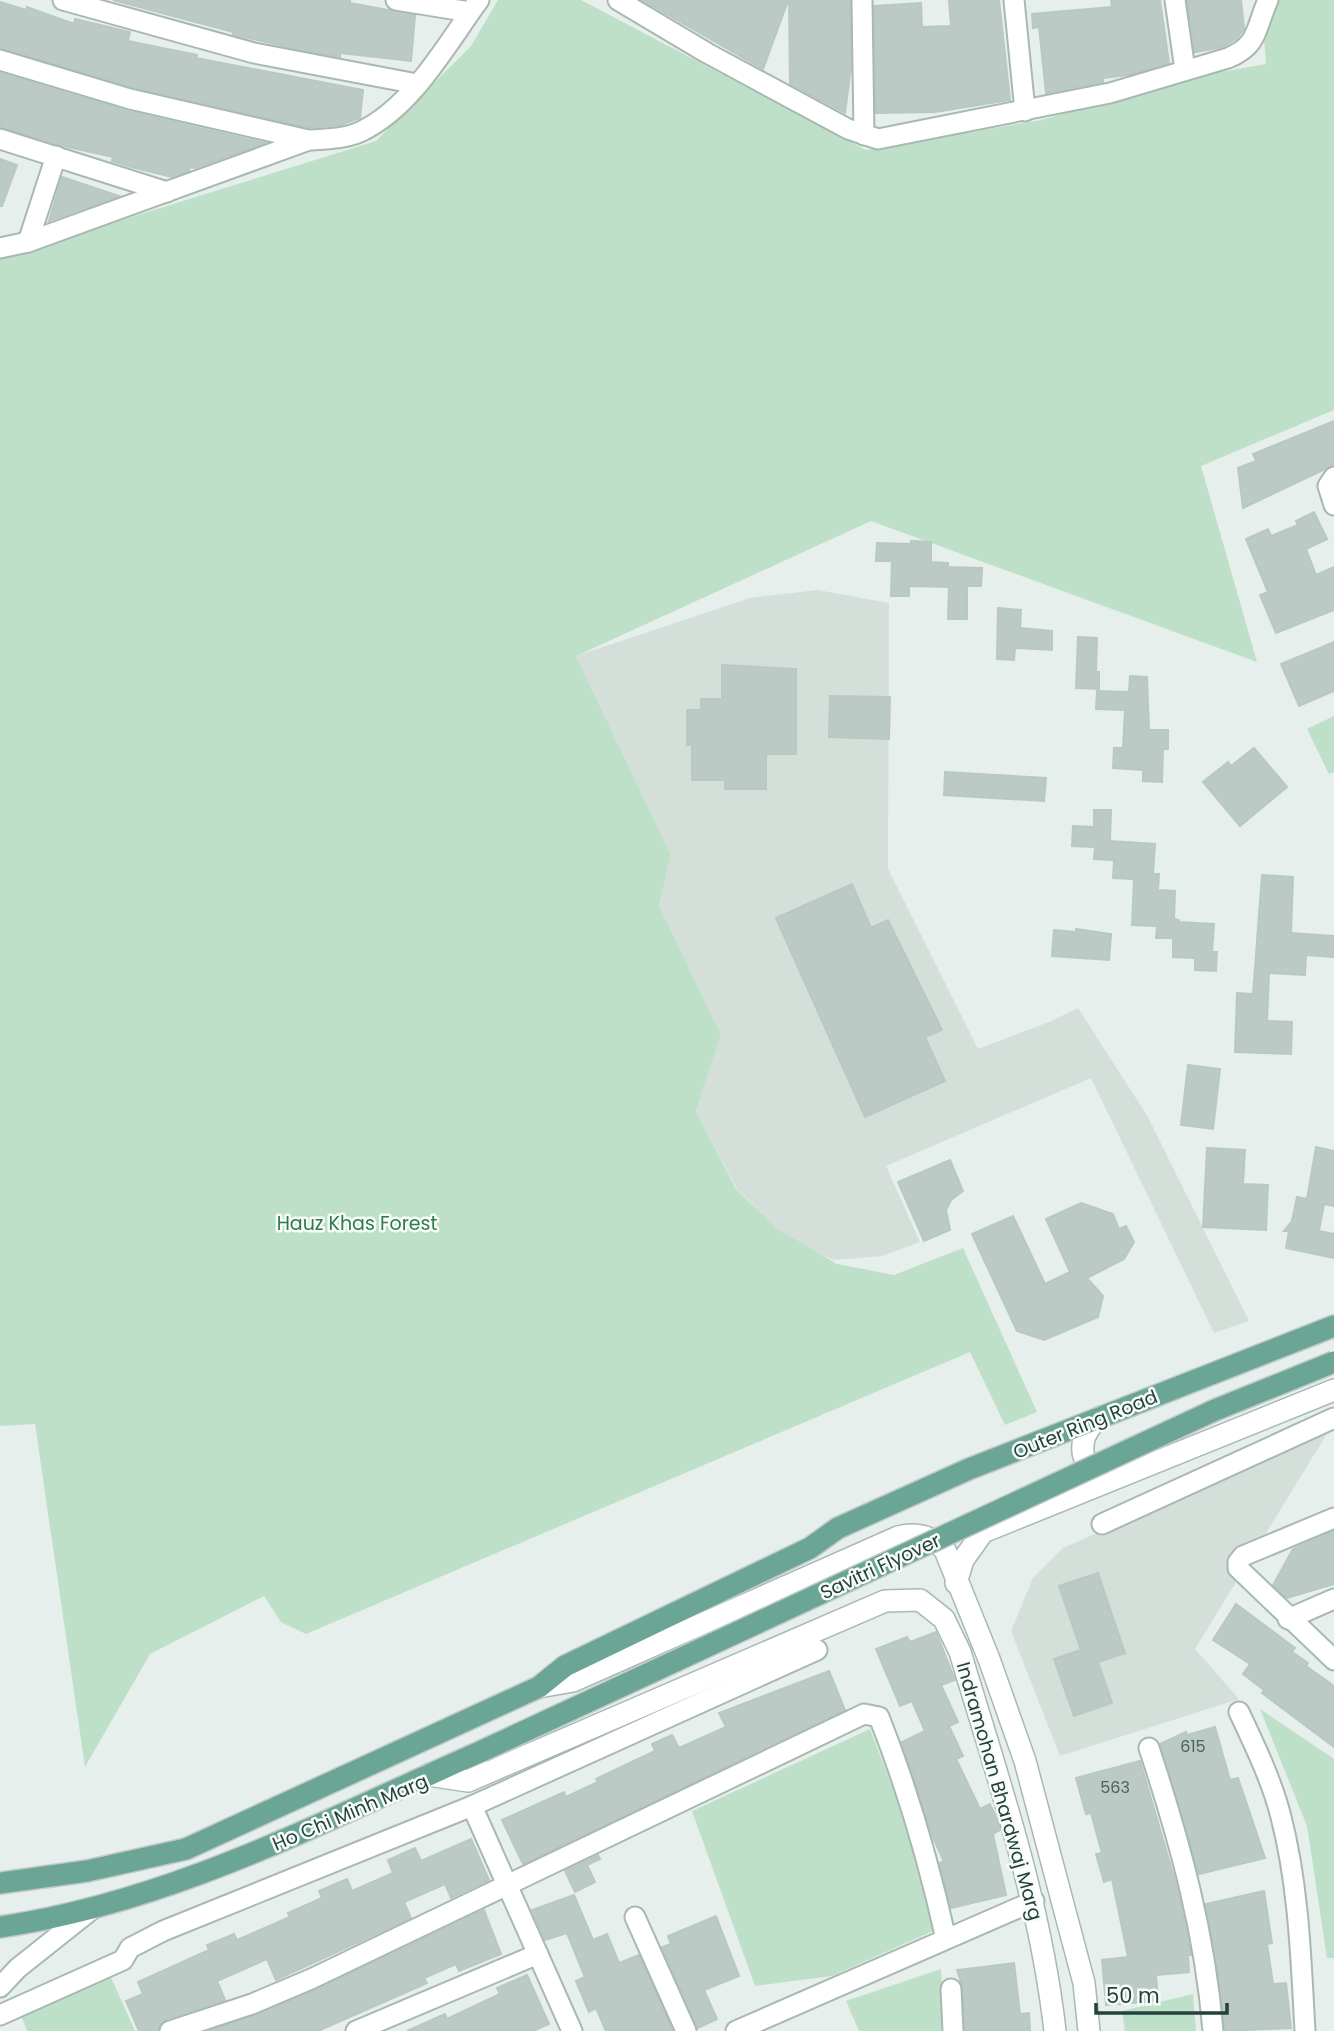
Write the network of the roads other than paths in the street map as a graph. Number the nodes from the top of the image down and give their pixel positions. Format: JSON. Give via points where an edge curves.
{"nodes":[{"id":1,"x":63,"y":0,"type":"edge"},
{"id":2,"x":396,"y":0,"type":"edge"},
{"id":3,"x":618,"y":0,"type":"edge"},
{"id":4,"x":862,"y":0,"type":"edge"},
{"id":5,"x":1014,"y":0,"type":"edge"},
{"id":6,"x":1175,"y":0,"type":"edge"},
{"id":7,"x":1268,"y":0,"type":"edge"},
{"id":8,"x":474,"y":6,"type":"edge"},
{"id":9,"x":0,"y":60,"type":"edge"},
{"id":10,"x":1185,"y":70,"type":"junction"},
{"id":11,"x":417,"y":84,"type":"junction"},
{"id":12,"x":1025,"y":111,"type":"junction"},
{"id":13,"x":864,"y":135,"type":"junction"},
{"id":14,"x":0,"y":139,"type":"edge"},
{"id":15,"x":309,"y":140,"type":"junction"},
{"id":16,"x":56,"y":156,"type":"junction"},
{"id":17,"x":167,"y":192,"type":"junction"},
{"id":18,"x":28,"y":242,"type":"junction"},
{"id":19,"x":0,"y":247,"type":"edge"},
{"id":20,"x":1334,"y":477,"type":"edge"},
{"id":21,"x":1334,"y":505,"type":"edge"},
{"id":22,"x":1334,"y":1326,"type":"edge"},
{"id":23,"x":1334,"y":1362,"type":"edge"},
{"id":24,"x":1334,"y":1390,"type":"edge"},
{"id":25,"x":1101,"y":1417,"type":"junction"},
{"id":26,"x":1334,"y":1419,"type":"edge"},
{"id":27,"x":1118,"y":1478,"type":"junction"},
{"id":28,"x":1334,"y":1518,"type":"edge"},
{"id":29,"x":1102,"y":1524,"type":"dead end"},
{"id":30,"x":838,"y":1528,"type":"joint"},
{"id":31,"x":898,"y":1537,"type":"joint"},
{"id":32,"x":956,"y":1583,"type":"junction"},
{"id":33,"x":765,"y":1595,"type":"junction"},
{"id":34,"x":1334,"y":1599,"type":"edge"},
{"id":35,"x":885,"y":1601,"type":"joint"},
{"id":36,"x":1288,"y":1619,"type":"junction"},
{"id":37,"x":783,"y":1644,"type":"junction"},
{"id":38,"x":817,"y":1650,"type":"dead end"},
{"id":39,"x":1334,"y":1660,"type":"edge"},
{"id":40,"x":539,"y":1687,"type":"junction"},
{"id":41,"x":1239,"y":1712,"type":"dead end"},
{"id":42,"x":1149,"y":1748,"type":"dead end"},
{"id":43,"x":428,"y":1775,"type":"junction"},
{"id":44,"x":472,"y":1806,"type":"junction"},
{"id":45,"x":0,"y":1883,"type":"edge"},
{"id":46,"x":508,"y":1887,"type":"junction"},
{"id":47,"x":1034,"y":1901,"type":"junction"},
{"id":48,"x":91,"y":1910,"type":"junction"},
{"id":49,"x":635,"y":1917,"type":"dead end"},
{"id":50,"x":0,"y":1927,"type":"edge"},
{"id":51,"x":946,"y":1939,"type":"junction"},
{"id":52,"x":538,"y":1954,"type":"junction"},
{"id":53,"x":0,"y":1987,"type":"edge"},
{"id":54,"x":951,"y":1989,"type":"dead end"},
{"id":55,"x":2,"y":2008,"type":"edge"},
{"id":56,"x":566,"y":2029,"type":"edge"},
{"id":57,"x":14,"y":2031,"type":"edge"},
{"id":58,"x":170,"y":2031,"type":"edge"},
{"id":59,"x":356,"y":2031,"type":"edge"},
{"id":60,"x":687,"y":2031,"type":"edge"},
{"id":61,"x":736,"y":2031,"type":"edge"},
{"id":62,"x":953,"y":2031,"type":"edge"},
{"id":63,"x":1055,"y":2031,"type":"edge"},
{"id":64,"x":1089,"y":2031,"type":"edge"},
{"id":65,"x":1213,"y":2031,"type":"edge"},
{"id":66,"x":1305,"y":2031,"type":"edge"}],
"edges":[{"from":1,"to":11,"type":"street","via":[[254,53]]},
{"from":2,"to":8,"type":"street"},
{"from":3,"to":13,"type":"street","via":[[707,53]]},
{"from":4,"to":13,"type":"street"},
{"from":5,"to":12,"type":"street"},
{"from":6,"to":10,"type":"street"},
{"from":7,"to":10,"type":"street","via":[[1253,43],[1244,51]]},
{"from":8,"to":11,"type":"street"},
{"from":9,"to":15,"type":"street","via":[[130,99]]},
{"from":10,"to":12,"type":"street","via":[[1110,93]]},
{"from":11,"to":15,"type":"street","via":[[363,131]]},
{"from":12,"to":13,"type":"street","via":[[878,139]]},
{"from":14,"to":16,"type":"street"},
{"from":15,"to":17,"type":"street"},
{"from":16,"to":17,"type":"street"},
{"from":16,"to":18,"type":"street"},
{"from":17,"to":18,"type":"street"},
{"from":18,"to":19,"type":"street"},
{"from":20,"to":21,"type":"street","via":[[1328,486]]},
{"from":22,"to":25,"type":"main road","name":"Outer Ring Road"},
{"from":23,"to":43,"type":"main road","name":"Savitri Flyover","bridge":true,"via":[[1214,1410]]},
{"from":24,"to":27,"type":"street"},
{"from":25,"to":27,"type":"street","via":[[1089,1426],[1082,1440],[1082,1455],[1096,1472]]},
{"from":25,"to":30,"type":"main road","name":"Outer Ring Road"},
{"from":26,"to":29,"type":"street"},
{"from":27,"to":32,"type":"street","via":[[983,1532],[963,1560]]},
{"from":28,"to":36,"type":"street","via":[[1238,1562],[1238,1568]]},
{"from":30,"to":40,"type":"main road","name":"Ho Chi Minh Marg","via":[[810,1548],[565,1667]]},
{"from":31,"to":32,"type":"street","name":"Indramohan Bhardwaj Marg","via":[[918,1534],[937,1542],[945,1550]]},
{"from":31,"to":33,"type":"street","name":"Ho Chi Minh Marg"},
{"from":32,"to":64,"type":"street","name":"Indramohan Bhardwaj Marg","via":[[1025,1761],[1084,1983]]},
{"from":33,"to":37,"type":"street","via":[[787,1597],[799,1616],[798,1628]]},
{"from":33,"to":40,"type":"street","name":"Ho Chi Minh Marg","via":[[573,1681]]},
{"from":34,"to":36,"type":"street"},
{"from":35,"to":37,"type":"street","name":"Ho Chi Minh Marg"},
{"from":35,"to":47,"type":"street","name":"Indramohan Bhardwaj Marg","via":[[920,1600],[944,1619],[960,1652]]},
{"from":36,"to":39,"type":"street"},
{"from":37,"to":43,"type":"street","name":"Ho Chi Minh Marg","via":[[468,1781]]},
{"from":38,"to":44,"type":"street"},
{"from":40,"to":45,"type":"main road","name":"Ho Chi Minh Marg","via":[[186,1849],[87,1871]]},
{"from":41,"to":66,"type":"street","via":[[1273,1793],[1291,1860]]},
{"from":42,"to":65,"type":"street","via":[[1182,1849],[1208,1967]]},
{"from":43,"to":48,"type":"main road","name":"Ho Chi Minh Marg","via":[[209,1872]]},
{"from":44,"to":46,"type":"street"},
{"from":44,"to":55,"type":"street","via":[[163,1931],[130,1948],[123,1960]]},
{"from":46,"to":51,"type":"street","via":[[872,1713],[879,1717],[917,1819]]},
{"from":46,"to":52,"type":"street"},
{"from":46,"to":58,"type":"street","via":[[311,1979]]},
{"from":47,"to":51,"type":"street"},
{"from":47,"to":63,"type":"street","name":"Indramohan Bhardwaj Marg"},
{"from":48,"to":50,"type":"main road","name":"Ho Chi Minh Marg"},
{"from":48,"to":53,"type":"street"},
{"from":49,"to":60,"type":"street"},
{"from":51,"to":61,"type":"street"},
{"from":52,"to":56,"type":"street"},
{"from":52,"to":59,"type":"street"},
{"from":54,"to":62,"type":"street"},
{"from":55,"to":57,"type":"street"}]}
